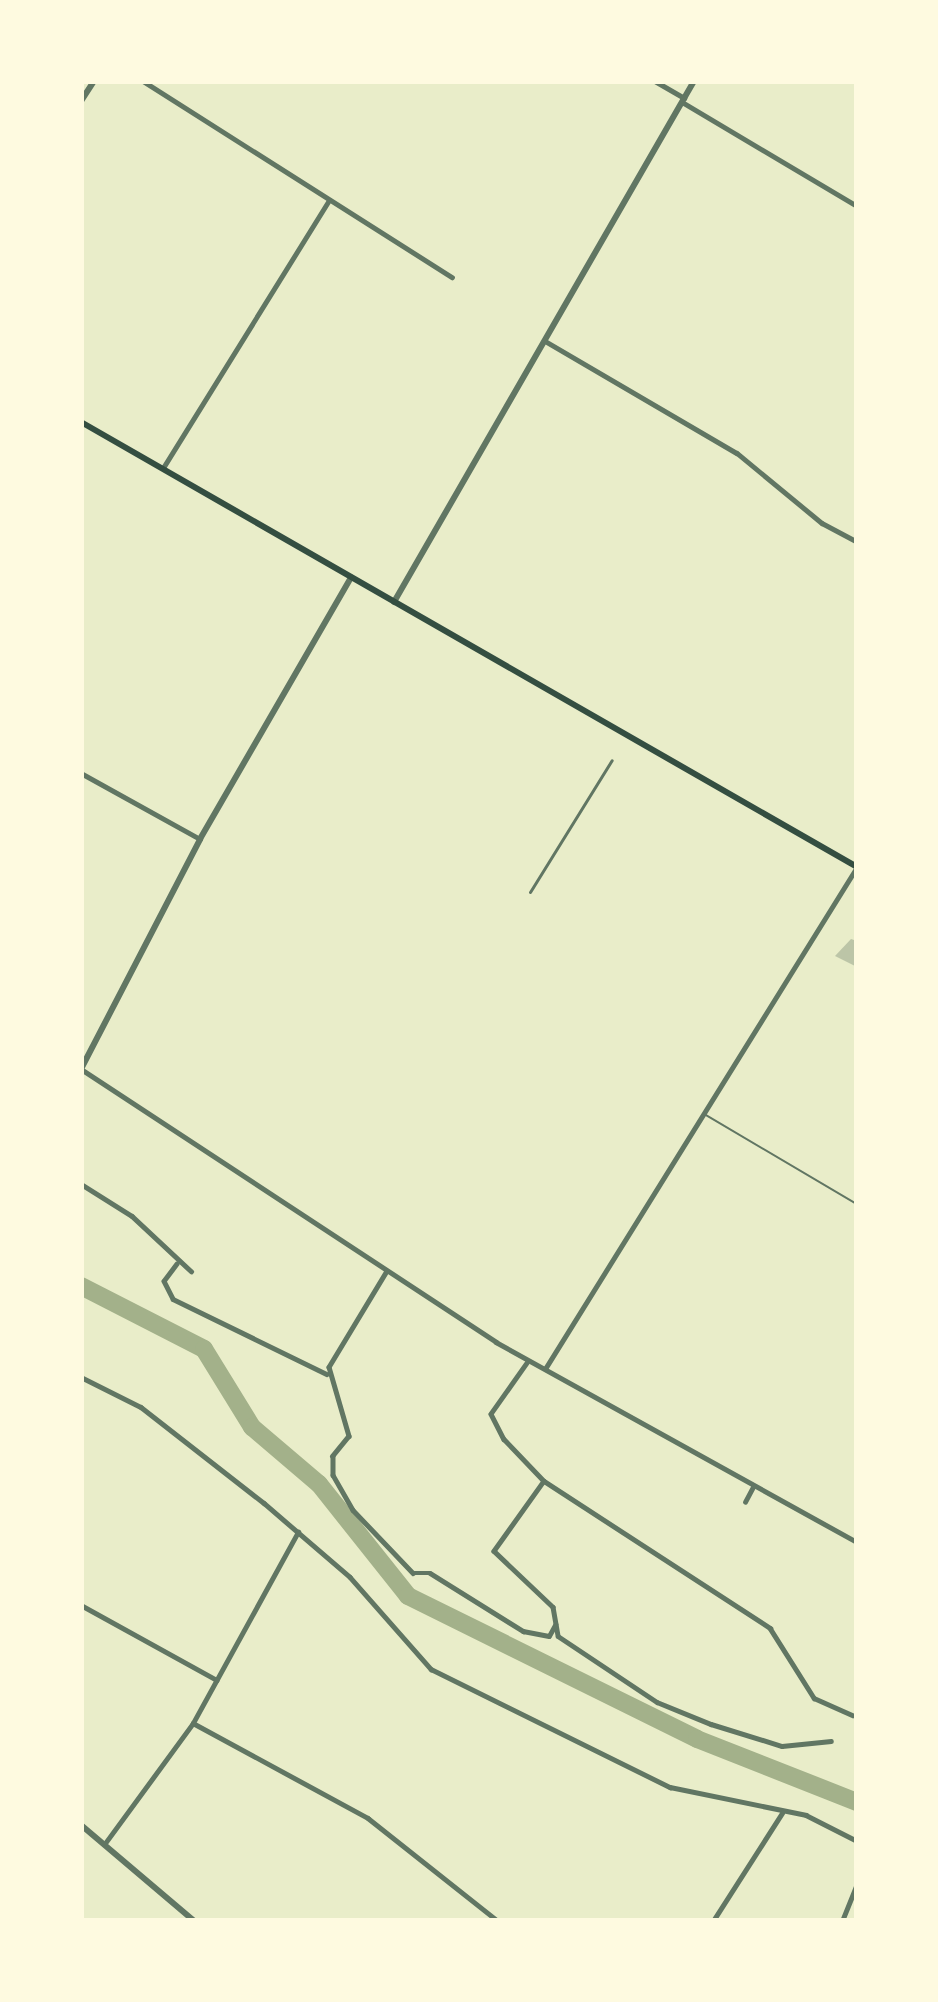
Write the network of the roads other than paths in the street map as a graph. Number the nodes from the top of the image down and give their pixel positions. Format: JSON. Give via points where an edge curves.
{"nodes":[{"id":1,"x":94,"y":81,"type":"edge"},
{"id":2,"x":142,"y":81,"type":"edge"},
{"id":3,"x":655,"y":81,"type":"edge"},
{"id":4,"x":694,"y":81,"type":"edge"},
{"id":5,"x":684,"y":100,"type":"junction"},
{"id":6,"x":81,"y":101,"type":"edge"},
{"id":7,"x":329,"y":200,"type":"junction"},
{"id":8,"x":857,"y":206,"type":"edge"},
{"id":9,"x":452,"y":277,"type":"dead end"},
{"id":10,"x":545,"y":341,"type":"junction"},
{"id":11,"x":81,"y":422,"type":"edge"},
{"id":12,"x":163,"y":468,"type":"junction"},
{"id":13,"x":857,"y":542,"type":"edge"},
{"id":14,"x":351,"y":577,"type":"junction"},
{"id":15,"x":394,"y":602,"type":"junction"},
{"id":16,"x":613,"y":760,"type":"dead end"},
{"id":17,"x":81,"y":773,"type":"edge"},
{"id":18,"x":200,"y":839,"type":"junction"},
{"id":19,"x":857,"y":867,"type":"edge"},
{"id":20,"x":530,"y":892,"type":"dead end"},
{"id":21,"x":81,"y":1069,"type":"edge"},
{"id":22,"x":706,"y":1115,"type":"junction"},
{"id":23,"x":81,"y":1184,"type":"edge"},
{"id":24,"x":857,"y":1204,"type":"edge"},
{"id":25,"x":177,"y":1264,"type":"junction"},
{"id":26,"x":191,"y":1271,"type":"dead end"},
{"id":27,"x":387,"y":1271,"type":"junction"},
{"id":28,"x":528,"y":1361,"type":"junction"},
{"id":29,"x":545,"y":1369,"type":"junction"},
{"id":30,"x":330,"y":1374,"type":"junction"},
{"id":31,"x":81,"y":1377,"type":"edge"},
{"id":32,"x":544,"y":1481,"type":"junction"},
{"id":33,"x":753,"y":1487,"type":"junction"},
{"id":34,"x":745,"y":1502,"type":"dead end"},
{"id":35,"x":298,"y":1532,"type":"junction"},
{"id":36,"x":857,"y":1542,"type":"edge"},
{"id":37,"x":81,"y":1605,"type":"edge"},
{"id":38,"x":555,"y":1625,"type":"junction"},
{"id":39,"x":549,"y":1636,"type":"junction"},
{"id":40,"x":558,"y":1636,"type":"junction"},
{"id":41,"x":217,"y":1680,"type":"junction"},
{"id":42,"x":855,"y":1713,"type":"edge"},
{"id":43,"x":193,"y":1723,"type":"junction"},
{"id":44,"x":857,"y":1723,"type":"edge"},
{"id":45,"x":831,"y":1742,"type":"dead end"},
{"id":46,"x":782,"y":1813,"type":"junction"},
{"id":47,"x":81,"y":1825,"type":"edge"},
{"id":48,"x":857,"y":1841,"type":"edge"},
{"id":49,"x":104,"y":1844,"type":"junction"},
{"id":50,"x":857,"y":1884,"type":"edge"},
{"id":51,"x":856,"y":1896,"type":"edge"},
{"id":52,"x":853,"y":1909,"type":"edge"},
{"id":53,"x":194,"y":1921,"type":"edge"},
{"id":54,"x":498,"y":1921,"type":"edge"},
{"id":55,"x":713,"y":1921,"type":"edge"},
{"id":56,"x":842,"y":1921,"type":"edge"}],
"edges":[{"from":1,"to":6,"type":"street"},
{"from":2,"to":7,"type":"street"},
{"from":3,"to":5,"type":"street"},
{"from":4,"to":5,"type":"street"},
{"from":5,"to":8,"type":"street"},
{"from":5,"to":10,"type":"street"},
{"from":7,"to":9,"type":"street"},
{"from":7,"to":12,"type":"street"},
{"from":10,"to":13,"type":"street","via":[[737,453],[822,524]]},
{"from":10,"to":15,"type":"street"},
{"from":11,"to":12,"type":"main road"},
{"from":12,"to":14,"type":"main road"},
{"from":14,"to":15,"type":"main road"},
{"from":14,"to":18,"type":"street"},
{"from":15,"to":19,"type":"main road"},
{"from":16,"to":20,"type":"street"},
{"from":17,"to":18,"type":"street"},
{"from":18,"to":21,"type":"street"},
{"from":19,"to":22,"type":"street"},
{"from":21,"to":27,"type":"street"},
{"from":22,"to":24,"type":"lane"},
{"from":22,"to":29,"type":"street"},
{"from":23,"to":25,"type":"street","via":[[132,1216]]},
{"from":25,"to":26,"type":"street"},
{"from":25,"to":30,"type":"street","via":[[164,1281],[166,1293]]},
{"from":27,"to":28,"type":"street"},
{"from":27,"to":30,"type":"street","via":[[332,1356]]},
{"from":28,"to":29,"type":"street"},
{"from":28,"to":32,"type":"street","via":[[499,1398],[493,1424]]},
{"from":29,"to":33,"type":"street"},
{"from":30,"to":39,"type":"street","via":[[349,1436],[334,1456],[333,1475],[353,1510],[413,1573],[430,1573],[524,1631]]},
{"from":31,"to":35,"type":"street","via":[[141,1407]]},
{"from":32,"to":38,"type":"street","via":[[494,1551],[553,1607]]},
{"from":32,"to":42,"type":"street","via":[[770,1628],[814,1698]]},
{"from":33,"to":34,"type":"street"},
{"from":33,"to":36,"type":"street"},
{"from":35,"to":41,"type":"street"},
{"from":35,"to":46,"type":"street","via":[[350,1577],[418,1657],[464,1688],[670,1786]]},
{"from":37,"to":41,"type":"street"},
{"from":38,"to":39,"type":"street"},
{"from":38,"to":40,"type":"street"},
{"from":39,"to":40,"type":"street"},
{"from":40,"to":45,"type":"street","via":[[657,1702],[711,1724],[782,1746]]},
{"from":41,"to":43,"type":"street"},
{"from":42,"to":44,"type":"street"},
{"from":43,"to":49,"type":"street"},
{"from":43,"to":54,"type":"street","via":[[368,1818]]},
{"from":46,"to":48,"type":"street","via":[[806,1815]]},
{"from":46,"to":55,"type":"street"},
{"from":47,"to":49,"type":"street"},
{"from":49,"to":53,"type":"street"},
{"from":50,"to":51,"type":"street"},
{"from":51,"to":52,"type":"street"},
{"from":52,"to":56,"type":"street"}]}
